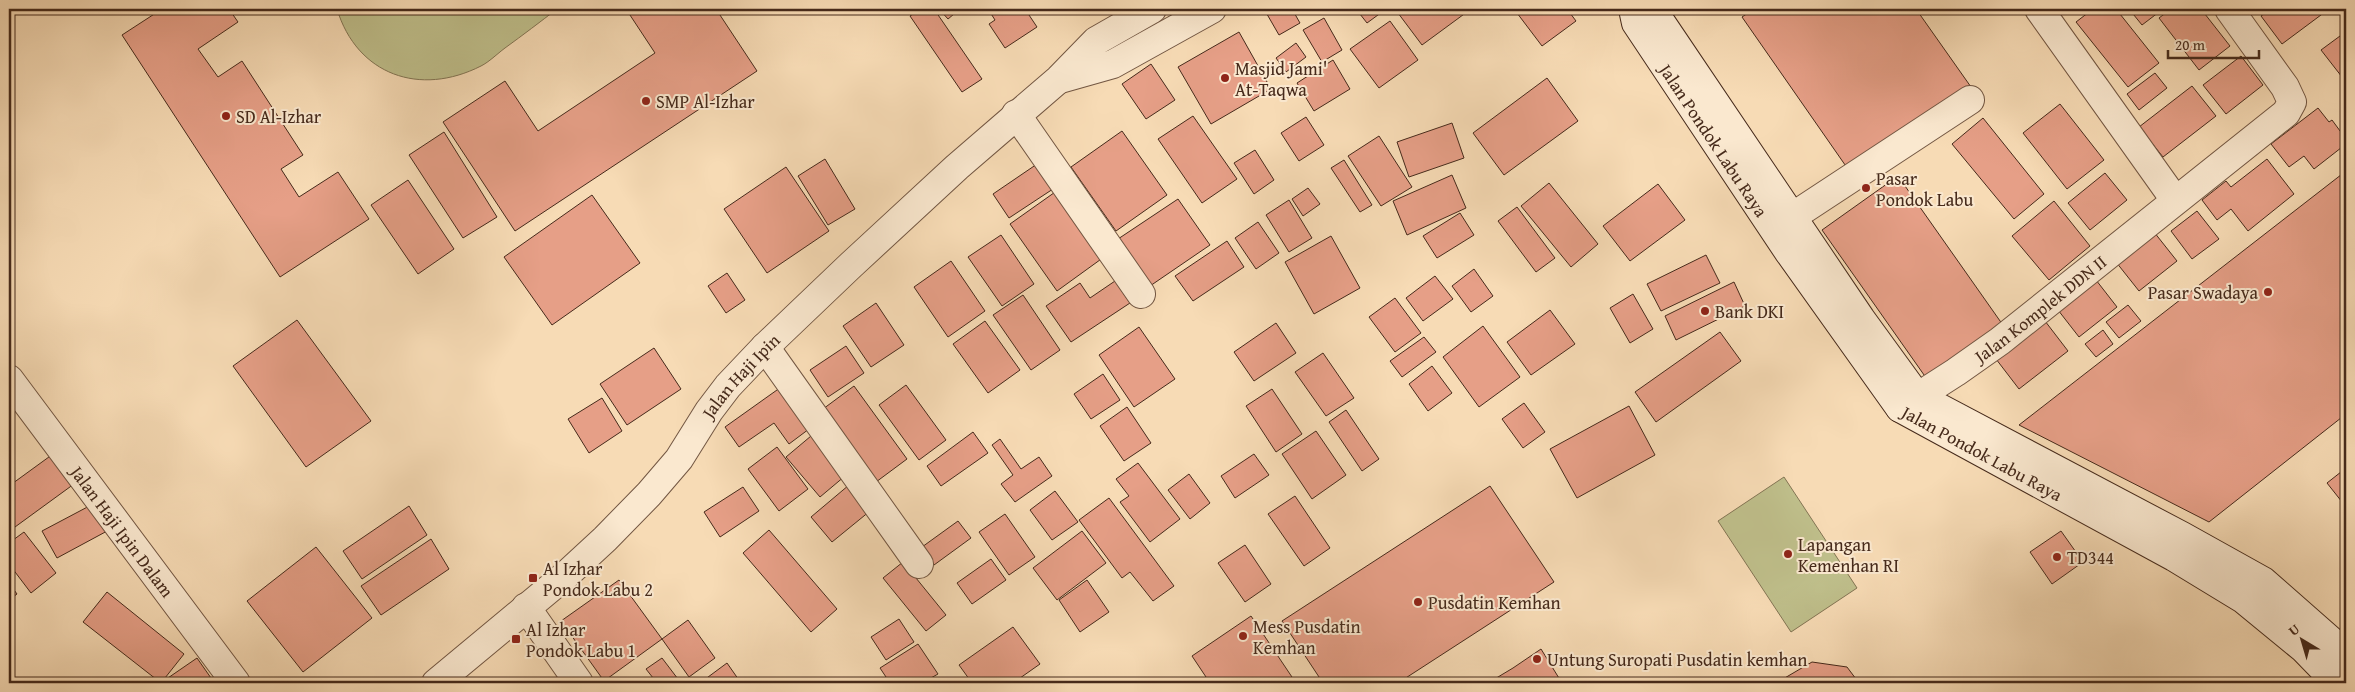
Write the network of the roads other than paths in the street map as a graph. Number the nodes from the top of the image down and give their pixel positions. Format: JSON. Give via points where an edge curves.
{"nodes":[{"id":1,"x":1152,"y":9,"type":"edge"},
{"id":2,"x":1212,"y":9,"type":"edge"},
{"id":3,"x":2039,"y":9,"type":"edge"},
{"id":4,"x":2228,"y":9,"type":"edge"},
{"id":5,"x":1647,"y":10,"type":"edge"},
{"id":6,"x":1670,"y":54,"type":"junction"},
{"id":7,"x":1059,"y":79,"type":"junction"},
{"id":8,"x":1970,"y":100,"type":"dead end"},
{"id":9,"x":1016,"y":114,"type":"junction"},
{"id":10,"x":2176,"y":200,"type":"junction"},
{"id":11,"x":1792,"y":217,"type":"junction"},
{"id":12,"x":1797,"y":245,"type":"junction"},
{"id":13,"x":1141,"y":294,"type":"dead end"},
{"id":14,"x":765,"y":347,"type":"junction"},
{"id":15,"x":9,"y":378,"type":"edge"},
{"id":16,"x":1908,"y":402,"type":"junction"},
{"id":17,"x":919,"y":564,"type":"dead end"},
{"id":18,"x":526,"y":607,"type":"junction"},
{"id":19,"x":2346,"y":654,"type":"edge"},
{"id":20,"x":236,"y":683,"type":"edge"},
{"id":21,"x":436,"y":683,"type":"edge"},
{"id":22,"x":579,"y":683,"type":"edge"},
{"id":23,"x":2338,"y":683,"type":"edge"}],
"edges":[{"from":1,"to":7,"type":"street","name":"Jalan Haji Ipin","via":[[1096,40]]},
{"from":2,"to":7,"type":"street","name":"Jalan Haji Ipin","via":[[1113,64]]},
{"from":3,"to":10,"type":"street"},
{"from":4,"to":10,"type":"street","name":"Jalan Komplek DDN II","via":[[2285,87],[2292,102],[2286,113]]},
{"from":5,"to":6,"type":"street","name":"Jalan Pondok Labu Raya","via":[[1636,23]]},
{"from":6,"to":11,"type":"street","name":"Jalan Pondok Labu Raya"},
{"from":6,"to":12,"type":"street","name":"Jalan Pondok Labu Raya"},
{"from":7,"to":9,"type":"street","name":"Jalan Haji Ipin"},
{"from":8,"to":11,"type":"street"},
{"from":9,"to":13,"type":"street"},
{"from":9,"to":14,"type":"street","name":"Jalan Haji Ipin"},
{"from":10,"to":16,"type":"street","name":"Jalan Komplek DDN II","via":[[2000,341]]},
{"from":11,"to":12,"type":"street","name":"Jalan Pondok Labu Raya"},
{"from":12,"to":16,"type":"street","name":"Jalan Pondok Labu Raya"},
{"from":14,"to":17,"type":"street"},
{"from":14,"to":18,"type":"street","name":"Jalan Haji Ipin","via":[[728,386],[679,459],[649,494],[566,575]]},
{"from":15,"to":20,"type":"street","name":"Jalan Haji Ipin Dalam"},
{"from":16,"to":19,"type":"street","name":"Jalan Pondok Labu Raya","via":[[2182,536],[2263,581]]},
{"from":16,"to":23,"type":"street","name":"Jalan Pondok Labu Raya","via":[[2243,599],[2304,649]]},
{"from":18,"to":21,"type":"street","name":"Jalan Haji Ipin"},
{"from":18,"to":22,"type":"street"}]}
